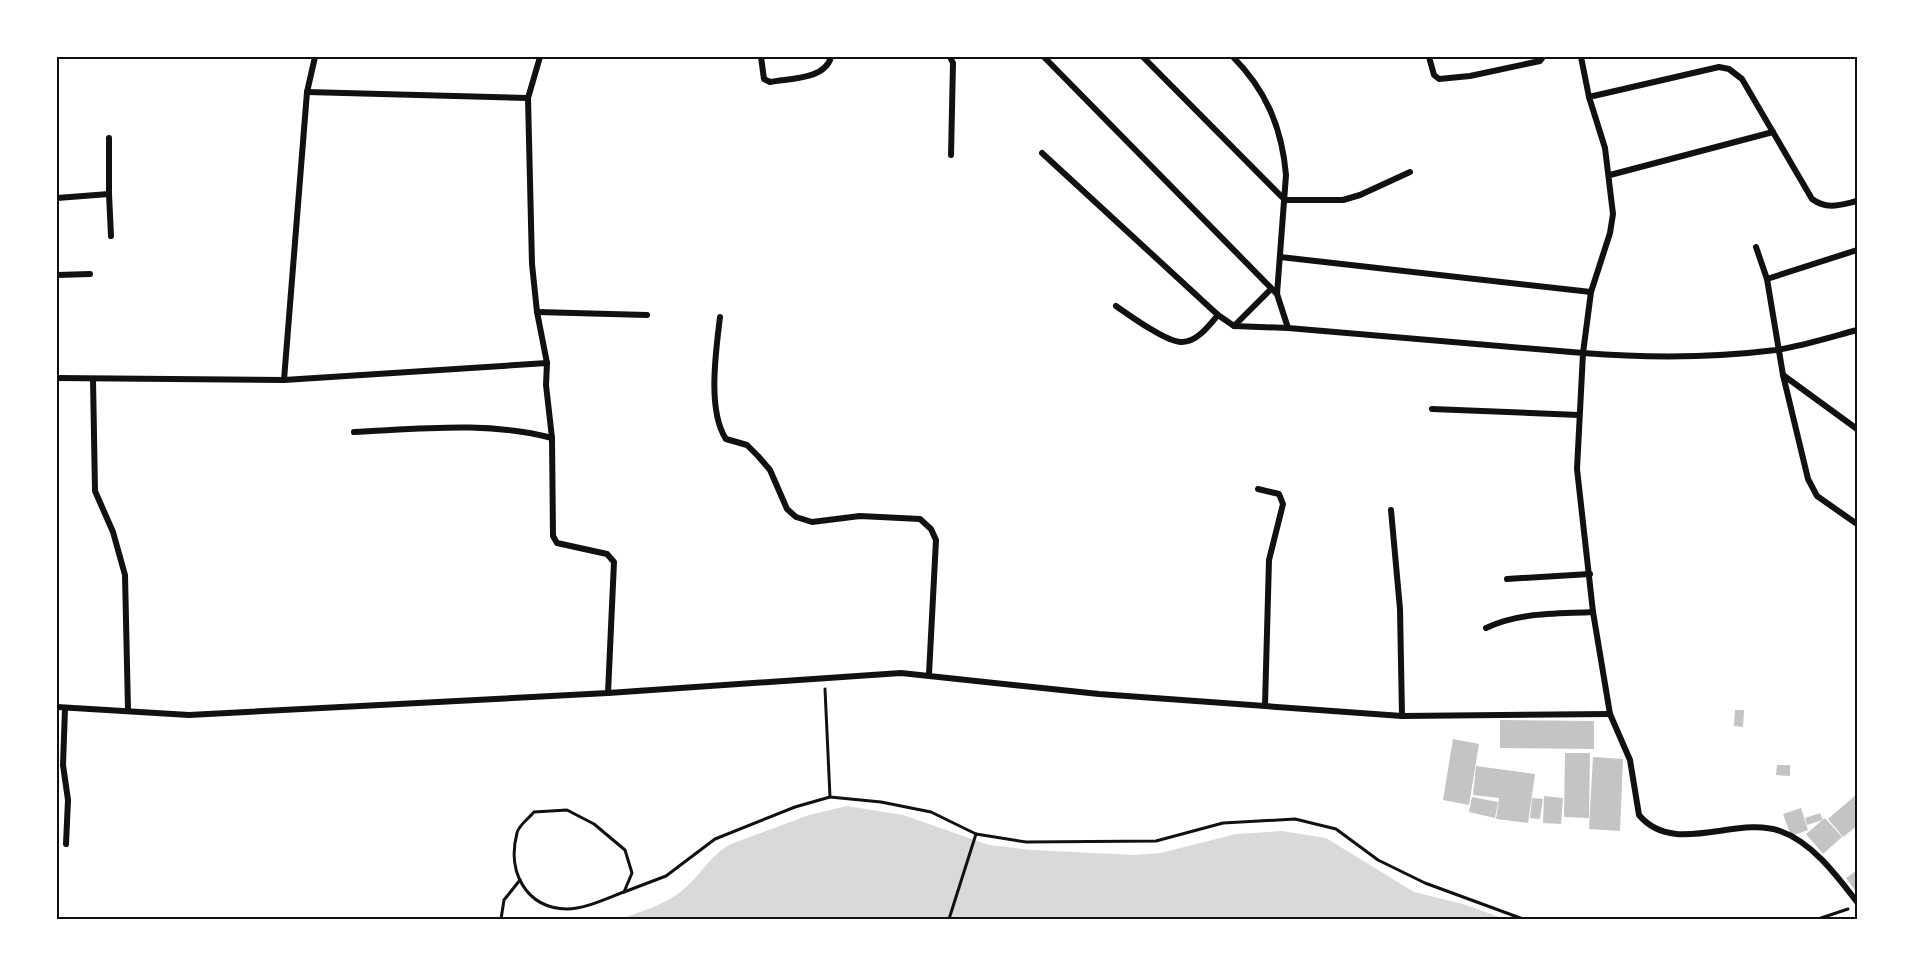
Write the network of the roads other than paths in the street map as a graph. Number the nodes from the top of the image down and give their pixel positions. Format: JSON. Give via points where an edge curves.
{"nodes":[{"id":1,"x":315,"y":57,"type":"edge"},
{"id":2,"x":540,"y":57,"type":"edge"},
{"id":3,"x":760,"y":57,"type":"edge"},
{"id":4,"x":831,"y":57,"type":"edge"},
{"id":5,"x":950,"y":57,"type":"edge"},
{"id":6,"x":1044,"y":57,"type":"edge"},
{"id":7,"x":1143,"y":57,"type":"edge"},
{"id":8,"x":1233,"y":57,"type":"edge"},
{"id":9,"x":1430,"y":57,"type":"edge"},
{"id":10,"x":1543,"y":57,"type":"edge"},
{"id":11,"x":1581,"y":57,"type":"edge"},
{"id":12,"x":307,"y":92,"type":"junction"},
{"id":13,"x":1589,"y":97,"type":"junction"},
{"id":14,"x":528,"y":98,"type":"junction"},
{"id":15,"x":1773,"y":132,"type":"junction"},
{"id":16,"x":110,"y":138,"type":"dead end"},
{"id":17,"x":1042,"y":153,"type":"dead end"},
{"id":18,"x":951,"y":155,"type":"dead end"},
{"id":19,"x":1410,"y":172,"type":"dead end"},
{"id":20,"x":1610,"y":175,"type":"junction"},
{"id":21,"x":109,"y":194,"type":"junction"},
{"id":22,"x":57,"y":198,"type":"edge"},
{"id":23,"x":1285,"y":200,"type":"junction"},
{"id":24,"x":1857,"y":201,"type":"edge"},
{"id":25,"x":111,"y":236,"type":"dead end"},
{"id":26,"x":1756,"y":247,"type":"dead end"},
{"id":27,"x":1857,"y":250,"type":"edge"},
{"id":28,"x":1280,"y":257,"type":"junction"},
{"id":29,"x":90,"y":274,"type":"dead end"},
{"id":30,"x":57,"y":275,"type":"edge"},
{"id":31,"x":1767,"y":279,"type":"junction"},
{"id":32,"x":1271,"y":289,"type":"junction"},
{"id":33,"x":1591,"y":292,"type":"junction"},
{"id":34,"x":1277,"y":294,"type":"junction"},
{"id":35,"x":1116,"y":306,"type":"dead end"},
{"id":36,"x":537,"y":312,"type":"junction"},
{"id":37,"x":647,"y":315,"type":"dead end"},
{"id":38,"x":1218,"y":315,"type":"junction"},
{"id":39,"x":720,"y":317,"type":"dead end"},
{"id":40,"x":1234,"y":326,"type":"junction"},
{"id":41,"x":1288,"y":328,"type":"junction"},
{"id":42,"x":1857,"y":330,"type":"edge"},
{"id":43,"x":1778,"y":350,"type":"junction"},
{"id":44,"x":1583,"y":353,"type":"junction"},
{"id":45,"x":547,"y":363,"type":"junction"},
{"id":46,"x":1783,"y":375,"type":"junction"},
{"id":47,"x":57,"y":378,"type":"edge"},
{"id":48,"x":93,"y":379,"type":"junction"},
{"id":49,"x":284,"y":380,"type":"junction"},
{"id":50,"x":1431,"y":409,"type":"dead end"},
{"id":51,"x":1579,"y":415,"type":"junction"},
{"id":52,"x":1857,"y":429,"type":"edge"},
{"id":53,"x":354,"y":432,"type":"dead end"},
{"id":54,"x":552,"y":438,"type":"junction"},
{"id":55,"x":1258,"y":489,"type":"dead end"},
{"id":56,"x":1391,"y":510,"type":"dead end"},
{"id":57,"x":1857,"y":524,"type":"edge"},
{"id":58,"x":1590,"y":574,"type":"junction"},
{"id":59,"x":1506,"y":579,"type":"dead end"},
{"id":60,"x":1593,"y":612,"type":"junction"},
{"id":61,"x":1486,"y":628,"type":"dead end"},
{"id":62,"x":929,"y":674,"type":"junction"},
{"id":63,"x":608,"y":693,"type":"junction"},
{"id":64,"x":1265,"y":705,"type":"junction"},
{"id":65,"x":57,"y":707,"type":"edge"},
{"id":66,"x":65,"y":709,"type":"junction"},
{"id":67,"x":128,"y":710,"type":"junction"},
{"id":68,"x":1610,"y":714,"type":"junction"},
{"id":69,"x":1401,"y":716,"type":"junction"},
{"id":70,"x":66,"y":844,"type":"dead end"},
{"id":71,"x":1857,"y":902,"type":"edge"}],
"edges":[{"from":1,"to":12,"type":"street"},
{"from":2,"to":14,"type":"street"},
{"from":3,"to":4,"type":"street","via":[[764,79],[770,82],[819,73]]},
{"from":5,"to":18,"type":"street"},
{"from":6,"to":32,"type":"street"},
{"from":7,"to":23,"type":"street"},
{"from":8,"to":23,"type":"street","via":[[1262,90],[1277,126],[1285,157]]},
{"from":9,"to":10,"type":"street","via":[[1434,75],[1439,79],[1482,74],[1540,61]]},
{"from":11,"to":13,"type":"street"},
{"from":12,"to":14,"type":"street"},
{"from":12,"to":49,"type":"street"},
{"from":13,"to":15,"type":"street","via":[[1719,67],[1742,79]]},
{"from":13,"to":20,"type":"street"},
{"from":14,"to":36,"type":"street"},
{"from":15,"to":20,"type":"street"},
{"from":15,"to":24,"type":"street","via":[[1812,199],[1832,207]]},
{"from":16,"to":21,"type":"street"},
{"from":17,"to":38,"type":"street"},
{"from":19,"to":23,"type":"street","via":[[1343,200]]},
{"from":20,"to":33,"type":"street","via":[[1613,214]]},
{"from":21,"to":22,"type":"street"},
{"from":21,"to":25,"type":"street"},
{"from":23,"to":28,"type":"street"},
{"from":26,"to":31,"type":"street"},
{"from":27,"to":31,"type":"street"},
{"from":28,"to":33,"type":"street"},
{"from":28,"to":34,"type":"street"},
{"from":29,"to":30,"type":"street"},
{"from":31,"to":43,"type":"street"},
{"from":32,"to":34,"type":"street"},
{"from":32,"to":40,"type":"street"},
{"from":33,"to":44,"type":"street"},
{"from":34,"to":41,"type":"street"},
{"from":35,"to":38,"type":"street","via":[[1180,343],[1205,331]]},
{"from":36,"to":37,"type":"street"},
{"from":36,"to":45,"type":"street"},
{"from":38,"to":40,"type":"street"},
{"from":39,"to":62,"type":"street","via":[[717,426],[726,439],[747,445],[770,470],[787,510],[812,522],[860,516],[920,519],[931,529],[936,540]]},
{"from":40,"to":41,"type":"street"},
{"from":41,"to":44,"type":"street"},
{"from":42,"to":43,"type":"street"},
{"from":43,"to":44,"type":"street","via":[[1659,358]]},
{"from":43,"to":46,"type":"street"},
{"from":44,"to":51,"type":"street"},
{"from":45,"to":49,"type":"street"},
{"from":45,"to":54,"type":"street"},
{"from":46,"to":52,"type":"street"},
{"from":46,"to":57,"type":"street","via":[[1812,488]]},
{"from":47,"to":48,"type":"street"},
{"from":48,"to":49,"type":"street"},
{"from":48,"to":67,"type":"street","via":[[96,491],[125,575]]},
{"from":50,"to":51,"type":"street"},
{"from":51,"to":58,"type":"street","via":[[1577,469]]},
{"from":53,"to":54,"type":"street","via":[[455,427],[503,429]]},
{"from":54,"to":63,"type":"street","via":[[553,536],[558,543],[607,554],[614,562]]},
{"from":55,"to":64,"type":"street","via":[[1279,494],[1283,504],[1269,560]]},
{"from":56,"to":69,"type":"street","via":[[1400,609]]},
{"from":58,"to":59,"type":"street"},
{"from":58,"to":60,"type":"street"},
{"from":60,"to":61,"type":"street","via":[[1520,616]]},
{"from":60,"to":68,"type":"street"},
{"from":62,"to":63,"type":"street"},
{"from":62,"to":64,"type":"street","via":[[1099,694]]},
{"from":63,"to":67,"type":"street","via":[[189,715]]},
{"from":64,"to":69,"type":"street"},
{"from":65,"to":66,"type":"street"},
{"from":66,"to":67,"type":"street"},
{"from":66,"to":70,"type":"street"},
{"from":68,"to":69,"type":"street"},
{"from":68,"to":71,"type":"street","via":[[1630,760],[1635,808],[1644,821],[1662,832],[1679,834],[1779,830],[1818,857]]}]}
